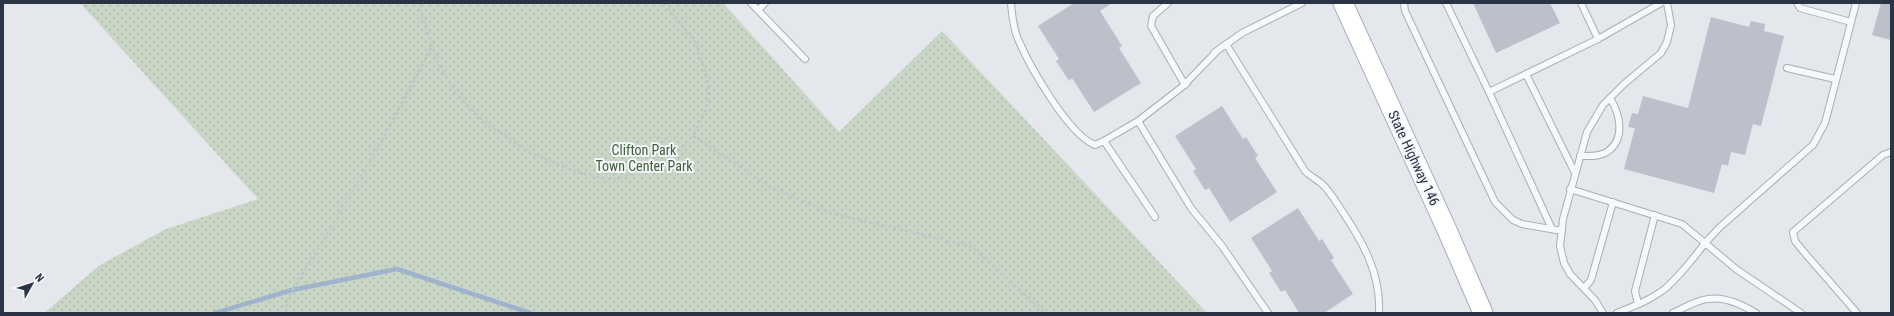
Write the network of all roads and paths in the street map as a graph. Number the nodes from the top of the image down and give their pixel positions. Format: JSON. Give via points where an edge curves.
{"nodes":[{"id":1,"x":421,"y":3,"type":"edge"},
{"id":2,"x":664,"y":3,"type":"edge"},
{"id":3,"x":752,"y":3,"type":"edge"},
{"id":4,"x":765,"y":3,"type":"edge"},
{"id":5,"x":1011,"y":3,"type":"edge"},
{"id":6,"x":1168,"y":3,"type":"edge"},
{"id":7,"x":1302,"y":3,"type":"edge"},
{"id":8,"x":1343,"y":3,"type":"edge"},
{"id":9,"x":1404,"y":3,"type":"edge"},
{"id":10,"x":1446,"y":3,"type":"edge"},
{"id":11,"x":1581,"y":3,"type":"edge"},
{"id":12,"x":1661,"y":3,"type":"edge"},
{"id":13,"x":1667,"y":3,"type":"edge"},
{"id":14,"x":1797,"y":3,"type":"edge"},
{"id":15,"x":1856,"y":3,"type":"edge"},
{"id":16,"x":758,"y":10,"type":"junction"},
{"id":17,"x":1851,"y":22,"type":"junction"},
{"id":18,"x":1598,"y":39,"type":"junction"},
{"id":19,"x":1226,"y":44,"type":"junction"},
{"id":20,"x":432,"y":45,"type":"junction"},
{"id":21,"x":805,"y":59,"type":"dead end"},
{"id":22,"x":1787,"y":68,"type":"dead end"},
{"id":23,"x":1526,"y":74,"type":"junction"},
{"id":24,"x":1835,"y":79,"type":"junction"},
{"id":25,"x":1184,"y":85,"type":"junction"},
{"id":26,"x":1489,"y":92,"type":"junction"},
{"id":27,"x":1610,"y":98,"type":"junction"},
{"id":28,"x":1138,"y":120,"type":"junction"},
{"id":29,"x":693,"y":136,"type":"junction"},
{"id":30,"x":1104,"y":141,"type":"junction"},
{"id":31,"x":1891,"y":152,"type":"edge"},
{"id":32,"x":1580,"y":156,"type":"junction"},
{"id":33,"x":1575,"y":173,"type":"junction"},
{"id":34,"x":1570,"y":189,"type":"junction"},
{"id":35,"x":1613,"y":202,"type":"junction"},
{"id":36,"x":1655,"y":215,"type":"junction"},
{"id":37,"x":1155,"y":217,"type":"dead end"},
{"id":38,"x":1552,"y":229,"type":"junction"},
{"id":39,"x":1562,"y":231,"type":"junction"},
{"id":40,"x":1705,"y":243,"type":"junction"},
{"id":41,"x":1584,"y":288,"type":"junction"},
{"id":42,"x":1638,"y":304,"type":"junction"},
{"id":43,"x":1483,"y":309,"type":"edge"},
{"id":44,"x":286,"y":313,"type":"edge"},
{"id":45,"x":1046,"y":313,"type":"edge"},
{"id":46,"x":1268,"y":313,"type":"edge"},
{"id":47,"x":1379,"y":313,"type":"edge"},
{"id":48,"x":1603,"y":313,"type":"edge"},
{"id":49,"x":1618,"y":313,"type":"edge"},
{"id":50,"x":1673,"y":313,"type":"edge"},
{"id":51,"x":1756,"y":313,"type":"edge"},
{"id":52,"x":1801,"y":313,"type":"edge"},
{"id":53,"x":1857,"y":313,"type":"edge"}],
"edges":[{"from":1,"to":20,"type":"path","via":[[420,11]]},
{"from":2,"to":29,"type":"path","via":[[695,42],[709,85],[706,110]]},
{"from":3,"to":16,"type":"lane"},
{"from":4,"to":16,"type":"lane"},
{"from":5,"to":30,"type":"lane","via":[[1018,38],[1043,86],[1064,116],[1088,142],[1095,145]]},
{"from":6,"to":25,"type":"lane","via":[[1153,16],[1151,26]]},
{"from":7,"to":19,"type":"lane","via":[[1242,33]]},
{"from":8,"to":43,"type":"main road","name":"State Highway 146"},
{"from":9,"to":38,"type":"lane","via":[[1405,11],[1495,202],[1513,220]]},
{"from":10,"to":26,"type":"lane"},
{"from":11,"to":18,"type":"lane"},
{"from":12,"to":18,"type":"lane"},
{"from":13,"to":27,"type":"lane","via":[[1671,26],[1661,53]]},
{"from":14,"to":17,"type":"lane","via":[[1800,8]]},
{"from":15,"to":17,"type":"lane"},
{"from":16,"to":21,"type":"lane"},
{"from":17,"to":24,"type":"lane"},
{"from":18,"to":23,"type":"lane"},
{"from":19,"to":25,"type":"lane"},
{"from":19,"to":47,"type":"lane","via":[[1305,170],[1322,184],[1361,239],[1376,278]]},
{"from":20,"to":29,"type":"path","via":[[439,65],[456,93],[483,121],[527,150],[576,172],[611,180],[654,170],[670,159]]},
{"from":20,"to":44,"type":"path","via":[[343,209],[288,297]]},
{"from":22,"to":24,"type":"lane"},
{"from":23,"to":26,"type":"lane"},
{"from":23,"to":33,"type":"lane"},
{"from":24,"to":40,"type":"lane","via":[[1824,123],[1814,145]]},
{"from":25,"to":28,"type":"lane"},
{"from":26,"to":38,"type":"lane"},
{"from":27,"to":32,"type":"lane","via":[[1587,132]]},
{"from":27,"to":32,"type":"lane","via":[[1615,106],[1620,132],[1616,142],[1607,152],[1596,156]]},
{"from":28,"to":30,"type":"lane"},
{"from":28,"to":46,"type":"lane","via":[[1191,208],[1222,246]]},
{"from":29,"to":45,"type":"path","via":[[770,187],[831,213],[970,246]]},
{"from":30,"to":37,"type":"lane"},
{"from":31,"to":53,"type":"lane","via":[[1883,155],[1794,232],[1795,241]]},
{"from":32,"to":33,"type":"lane"},
{"from":33,"to":34,"type":"lane"},
{"from":34,"to":35,"type":"lane"},
{"from":34,"to":39,"type":"lane"},
{"from":35,"to":36,"type":"lane"},
{"from":35,"to":41,"type":"lane","via":[[1591,280]]},
{"from":36,"to":40,"type":"lane","via":[[1682,224]]},
{"from":36,"to":42,"type":"lane","via":[[1635,291]]},
{"from":38,"to":39,"type":"lane"},
{"from":39,"to":41,"type":"lane","via":[[1560,246],[1564,263],[1570,274]]},
{"from":40,"to":42,"type":"lane","via":[[1690,264],[1666,288]]},
{"from":40,"to":52,"type":"lane","via":[[1736,269]]},
{"from":41,"to":48,"type":"lane"},
{"from":42,"to":49,"type":"lane"},
{"from":50,"to":51,"type":"lane","via":[[1708,298],[1726,300]]}]}
